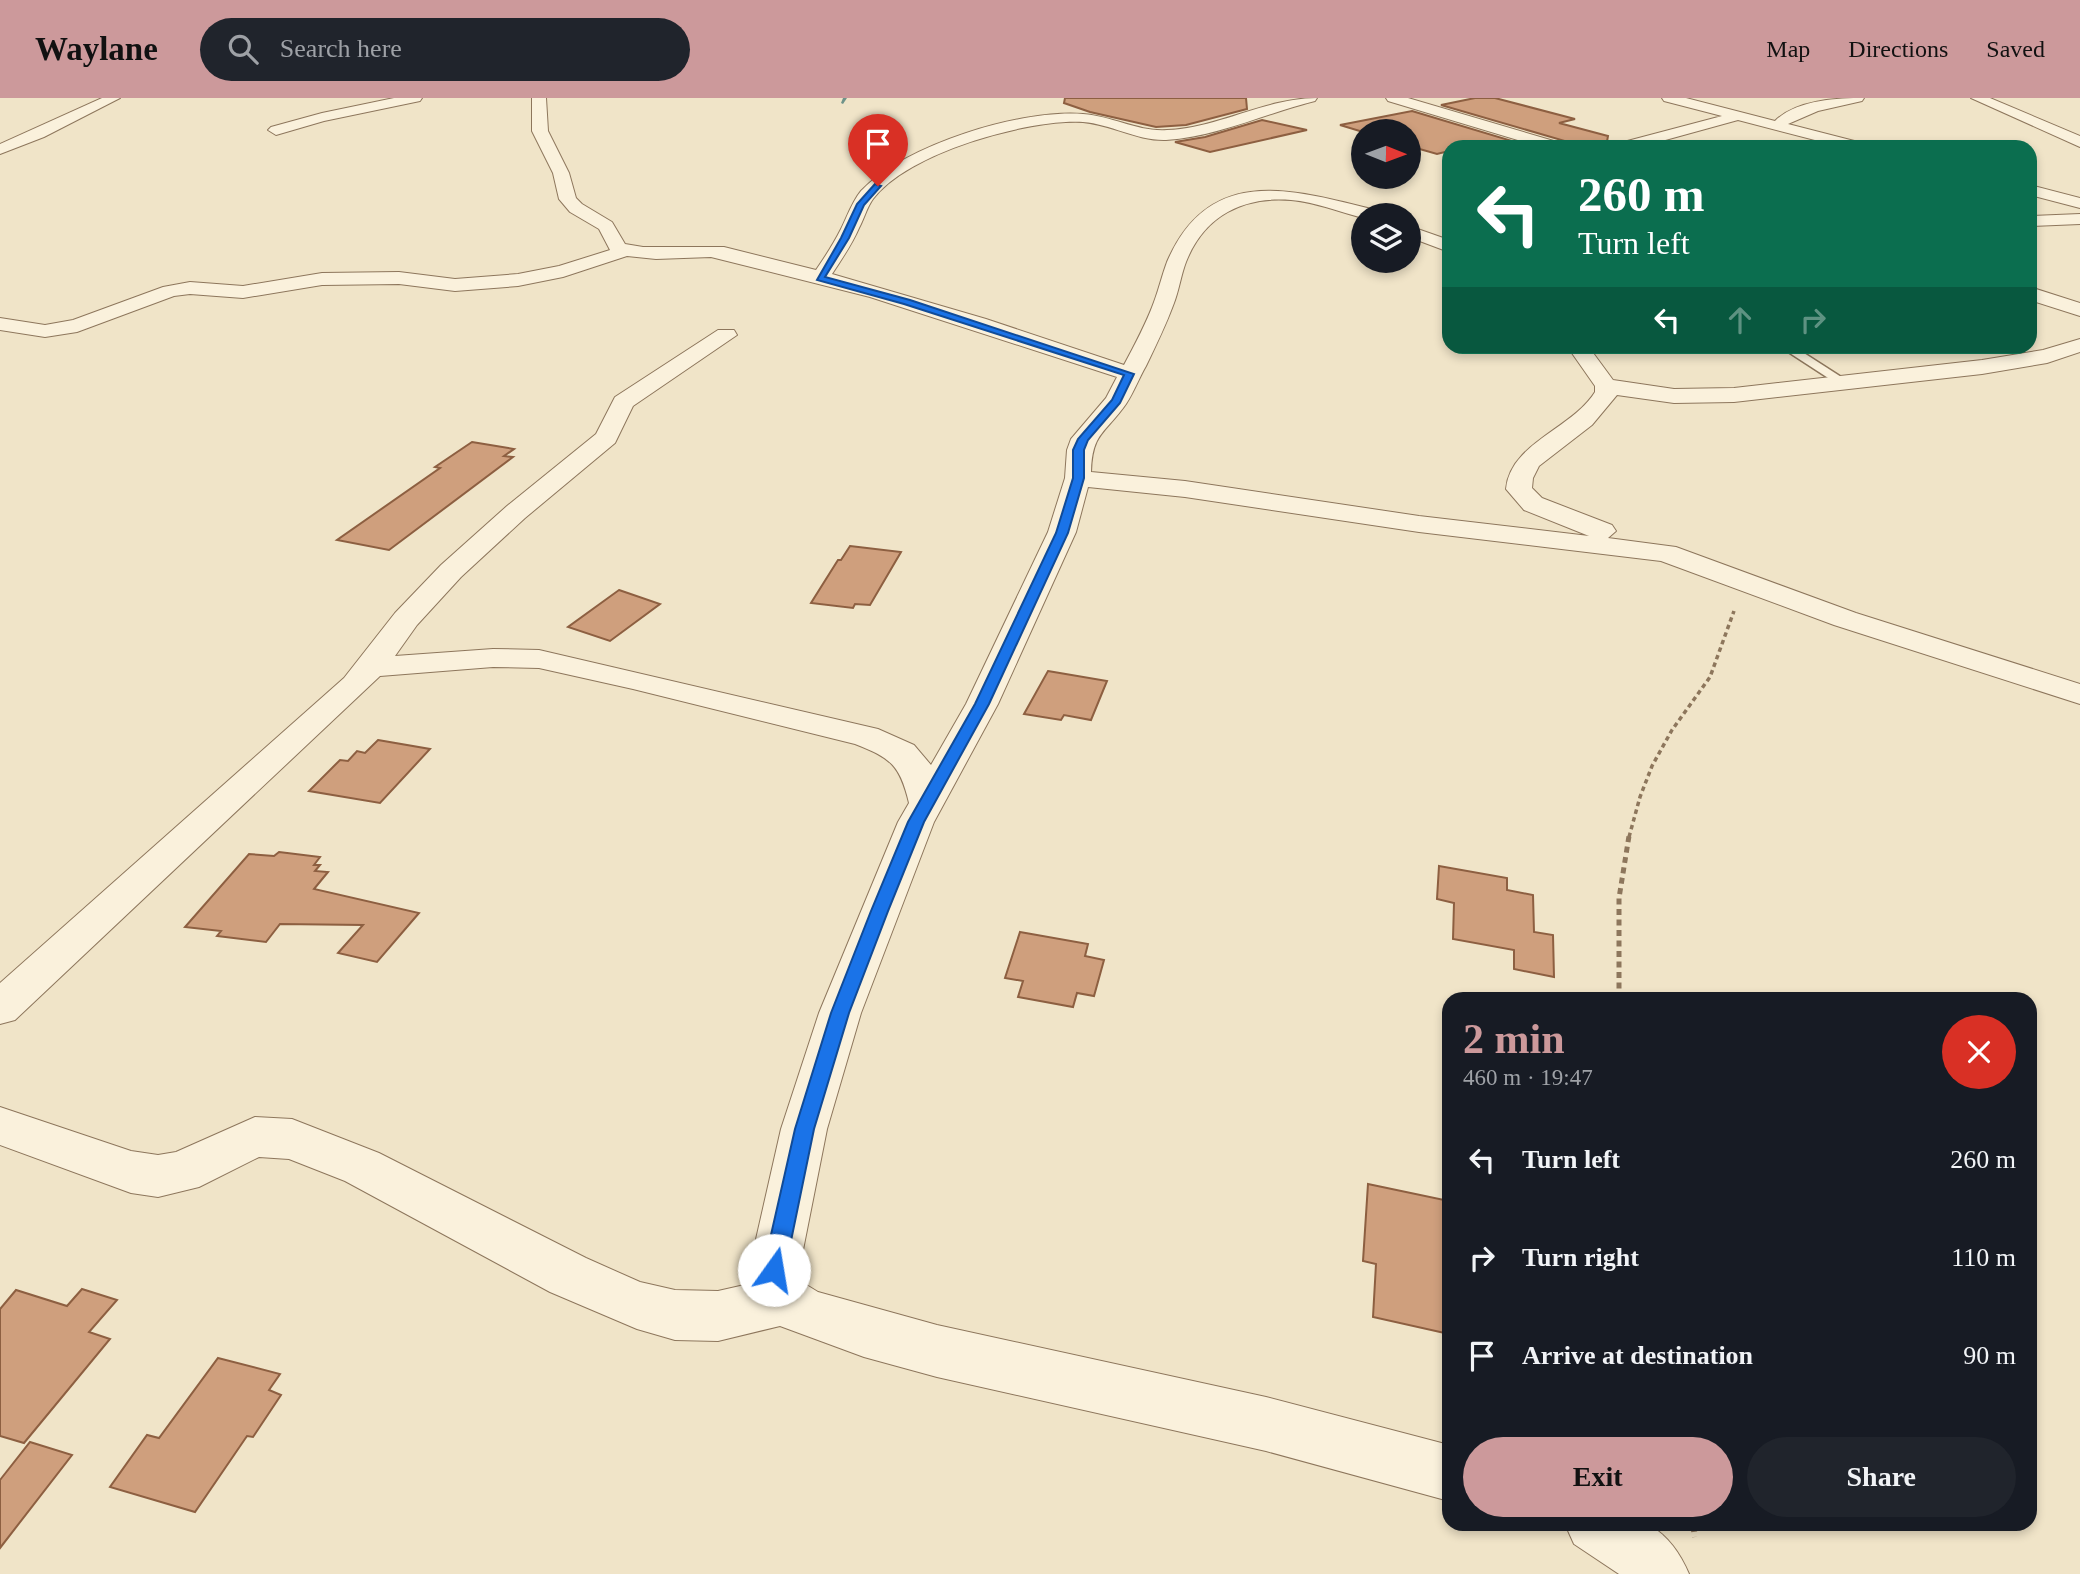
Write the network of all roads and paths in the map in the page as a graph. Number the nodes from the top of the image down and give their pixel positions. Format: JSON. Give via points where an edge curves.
{"nodes":[{"id":1,"x":113,"y":98,"type":"edge"},
{"id":2,"x":415,"y":98,"type":"edge"},
{"id":3,"x":540,"y":98,"type":"edge"},
{"id":4,"x":1310,"y":98,"type":"edge"},
{"id":5,"x":1393,"y":98,"type":"edge"},
{"id":6,"x":1669,"y":98,"type":"edge"},
{"id":7,"x":1857,"y":98,"type":"edge"},
{"id":8,"x":1978,"y":98,"type":"edge"},
{"id":9,"x":1457,"y":104,"type":"dead end"},
{"id":10,"x":1435,"y":110,"type":"junction"},
{"id":11,"x":2056,"y":114,"type":"dead end"},
{"id":12,"x":1740,"y":116,"type":"junction"},
{"id":13,"x":2024,"y":117,"type":"junction"},
{"id":14,"x":1778,"y":126,"type":"junction"},
{"id":15,"x":276,"y":130,"type":"dead end"},
{"id":16,"x":1535,"y":140,"type":"edge"},
{"id":17,"x":1649,"y":140,"type":"edge"},
{"id":18,"x":1833,"y":140,"type":"edge"},
{"id":19,"x":2080,"y":142,"type":"edge"},
{"id":20,"x":0,"y":149,"type":"edge"},
{"id":21,"x":2037,"y":192,"type":"edge"},
{"id":22,"x":2080,"y":203,"type":"edge"},
{"id":23,"x":1351,"y":210,"type":"edge"},
{"id":24,"x":2080,"y":219,"type":"edge"},
{"id":25,"x":2037,"y":221,"type":"edge"},
{"id":26,"x":1421,"y":236,"type":"edge"},
{"id":27,"x":1442,"y":243,"type":"edge"},
{"id":28,"x":624,"y":251,"type":"junction"},
{"id":29,"x":820,"y":278,"type":"junction"},
{"id":30,"x":2037,"y":296,"type":"edge"},
{"id":31,"x":2080,"y":310,"type":"edge"},
{"id":32,"x":0,"y":324,"type":"edge"},
{"id":33,"x":726,"y":335,"type":"dead end"},
{"id":34,"x":2080,"y":345,"type":"edge"},
{"id":35,"x":1583,"y":354,"type":"edge"},
{"id":36,"x":1797,"y":354,"type":"edge"},
{"id":37,"x":1129,"y":374,"type":"junction"},
{"id":38,"x":1843,"y":382,"type":"junction"},
{"id":39,"x":1606,"y":386,"type":"junction"},
{"id":40,"x":1078,"y":478,"type":"junction"},
{"id":41,"x":1666,"y":553,"type":"junction"},
{"id":42,"x":1748,"y":582,"type":"junction"},
{"id":43,"x":372,"y":667,"type":"junction"},
{"id":44,"x":2080,"y":694,"type":"edge"},
{"id":45,"x":928,"y":803,"type":"junction"},
{"id":46,"x":1619,"y":992,"type":"edge"},
{"id":47,"x":0,"y":1008,"type":"edge"},
{"id":48,"x":0,"y":1126,"type":"edge"},
{"id":49,"x":784,"y":1301,"type":"junction"},
{"id":50,"x":1442,"y":1471,"type":"edge"},
{"id":51,"x":1605,"y":1531,"type":"edge"},
{"id":52,"x":1659,"y":1574,"type":"edge"}],
"edges":[{"from":1,"to":20,"type":"street"},
{"from":2,"to":15,"type":"street"},
{"from":3,"to":28,"type":"street","via":[[540,131],[568,199],[606,226]]},
{"from":4,"to":29,"type":"street","via":[[1180,134],[1156,135],[1069,118],[1034,121],[965,138],[914,163],[867,196]]},
{"from":5,"to":10,"type":"street"},
{"from":6,"to":12,"type":"street"},
{"from":7,"to":14,"type":"street","via":[[1800,113]]},
{"from":8,"to":13,"type":"street"},
{"from":9,"to":10,"type":"street"},
{"from":10,"to":16,"type":"street"},
{"from":11,"to":13,"type":"street"},
{"from":12,"to":14,"type":"street"},
{"from":12,"to":17,"type":"street"},
{"from":13,"to":19,"type":"street"},
{"from":14,"to":18,"type":"street"},
{"from":21,"to":22,"type":"street"},
{"from":23,"to":37,"type":"street","via":[[1277,194],[1220,207],[1182,248],[1159,319]]},
{"from":24,"to":25,"type":"street"},
{"from":26,"to":27,"type":"street"},
{"from":28,"to":29,"type":"street","via":[[708,251]]},
{"from":28,"to":32,"type":"street","via":[[518,280],[455,285],[399,278],[322,279],[243,292],[190,289],[170,291],[77,326],[45,331]]},
{"from":29,"to":37,"type":"street"},
{"from":30,"to":31,"type":"street"},
{"from":33,"to":43,"type":"street","via":[[623,402],[606,438],[451,571],[406,619]]},
{"from":34,"to":38,"type":"street","via":[[2020,361]]},
{"from":35,"to":39,"type":"street"},
{"from":36,"to":38,"type":"lane"},
{"from":37,"to":40,"type":"street","via":[[1116,401],[1083,439]]},
{"from":38,"to":39,"type":"street","via":[[1703,397]]},
{"from":39,"to":41,"type":"street","via":[[1604,397],[1574,429],[1530,460],[1520,474],[1519,489],[1533,504]]},
{"from":40,"to":41,"type":"street"},
{"from":40,"to":45,"type":"street","via":[[1062,533],[1018,629]]},
{"from":41,"to":42,"type":"street"},
{"from":42,"to":44,"type":"street","via":[[1845,619]]},
{"from":42,"to":46,"type":"path","via":[[1719,658],[1668,737],[1629,826],[1617,956]]},
{"from":43,"to":45,"type":"street","via":[[539,659],[840,730],[891,745],[911,759],[921,775]]},
{"from":43,"to":47,"type":"street"},
{"from":45,"to":49,"type":"street","via":[[916,822],[840,1013],[804,1129],[774,1270],[775,1289]]},
{"from":48,"to":49,"type":"street","via":[[158,1176],[182,1172],[256,1137],[292,1139],[362,1167],[568,1275],[637,1305],[675,1315],[718,1316]]},
{"from":49,"to":50,"type":"street","via":[[806,1313],[937,1351],[1266,1424]]},
{"from":51,"to":52,"type":"street","via":[[1639,1552]]}]}
